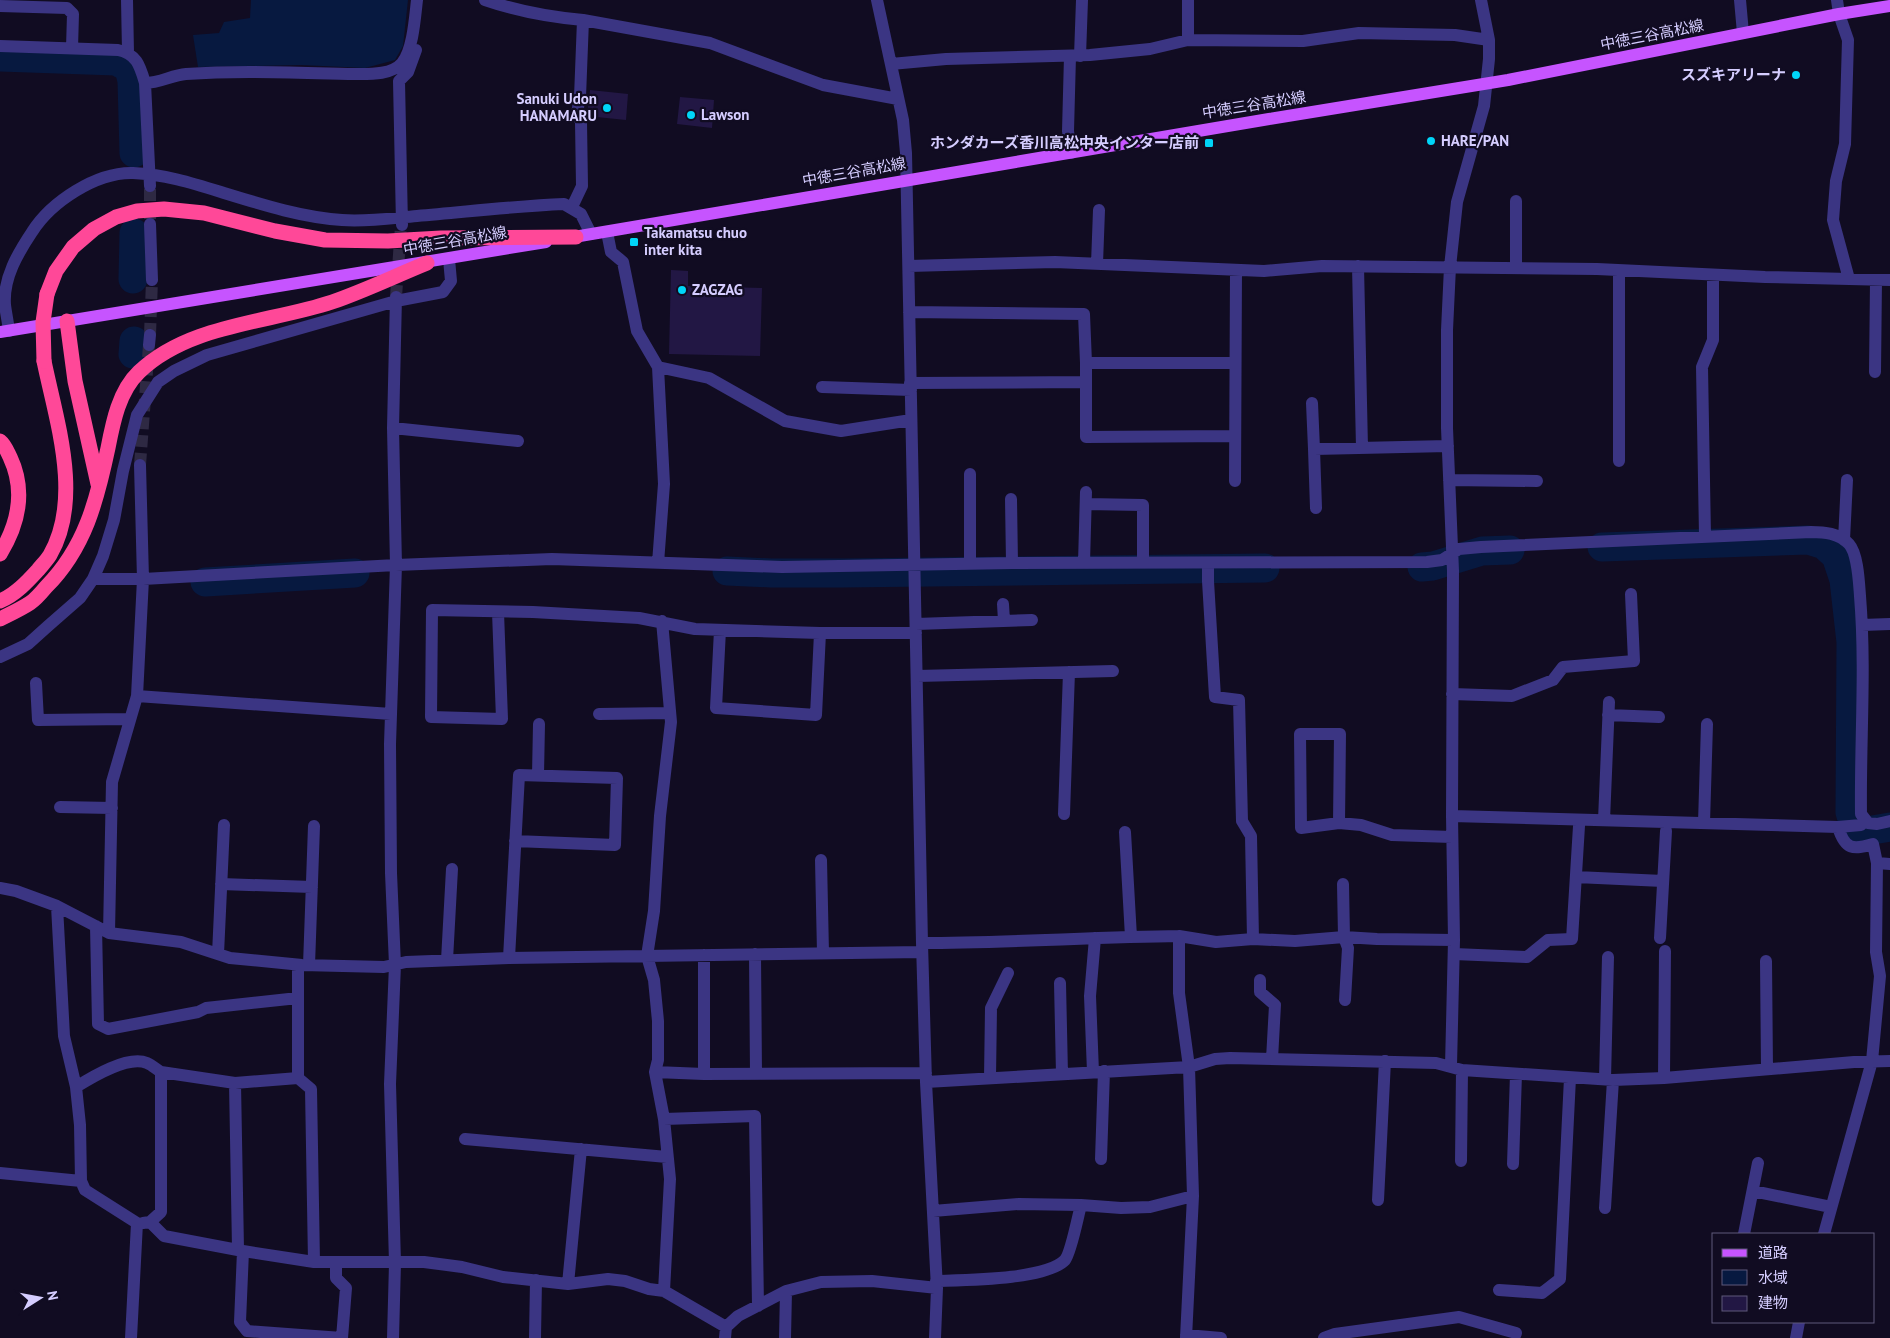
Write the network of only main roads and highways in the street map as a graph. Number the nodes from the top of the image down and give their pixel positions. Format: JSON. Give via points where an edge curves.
{"nodes":[{"id":1,"x":1890,"y":6,"type":"edge"},
{"id":2,"x":576,"y":237,"type":"junction"},
{"id":3,"x":427,"y":263,"type":"junction"},
{"id":4,"x":67,"y":321,"type":"junction"},
{"id":5,"x":5,"y":332,"type":"edge"},
{"id":6,"x":0,"y":441,"type":"edge"},
{"id":7,"x":99,"y":490,"type":"junction"},
{"id":8,"x":0,"y":554,"type":"edge"},
{"id":9,"x":0,"y":601,"type":"edge"},
{"id":10,"x":0,"y":619,"type":"edge"}],
"edges":[{"from":1,"to":2,"type":"main road","name":"中徳三谷高松線","via":[[1486,84]]},
{"from":2,"to":3,"type":"main road","name":"中徳三谷高松線"},
{"from":2,"to":9,"type":"highway","bridge":true,"via":[[325,240],[204,213],[164,209],[137,211],[116,217],[94,229],[73,247],[56,271],[47,294],[43,322],[44,361],[64,464],[66,497],[61,528],[50,555],[30,579]]},
{"from":3,"to":4,"type":"main road","name":"中徳三谷高松線"},
{"from":3,"to":7,"type":"highway","via":[[332,302],[189,340],[160,354],[138,374],[121,398]]},
{"from":4,"to":5,"type":"main road","name":"中徳三谷高松線"},
{"from":4,"to":7,"type":"highway","via":[[75,382]]},
{"from":6,"to":8,"type":"highway","via":[[17,472],[19,508],[10,538]]},
{"from":7,"to":10,"type":"highway","via":[[80,540],[62,572],[31,603]]}]}
